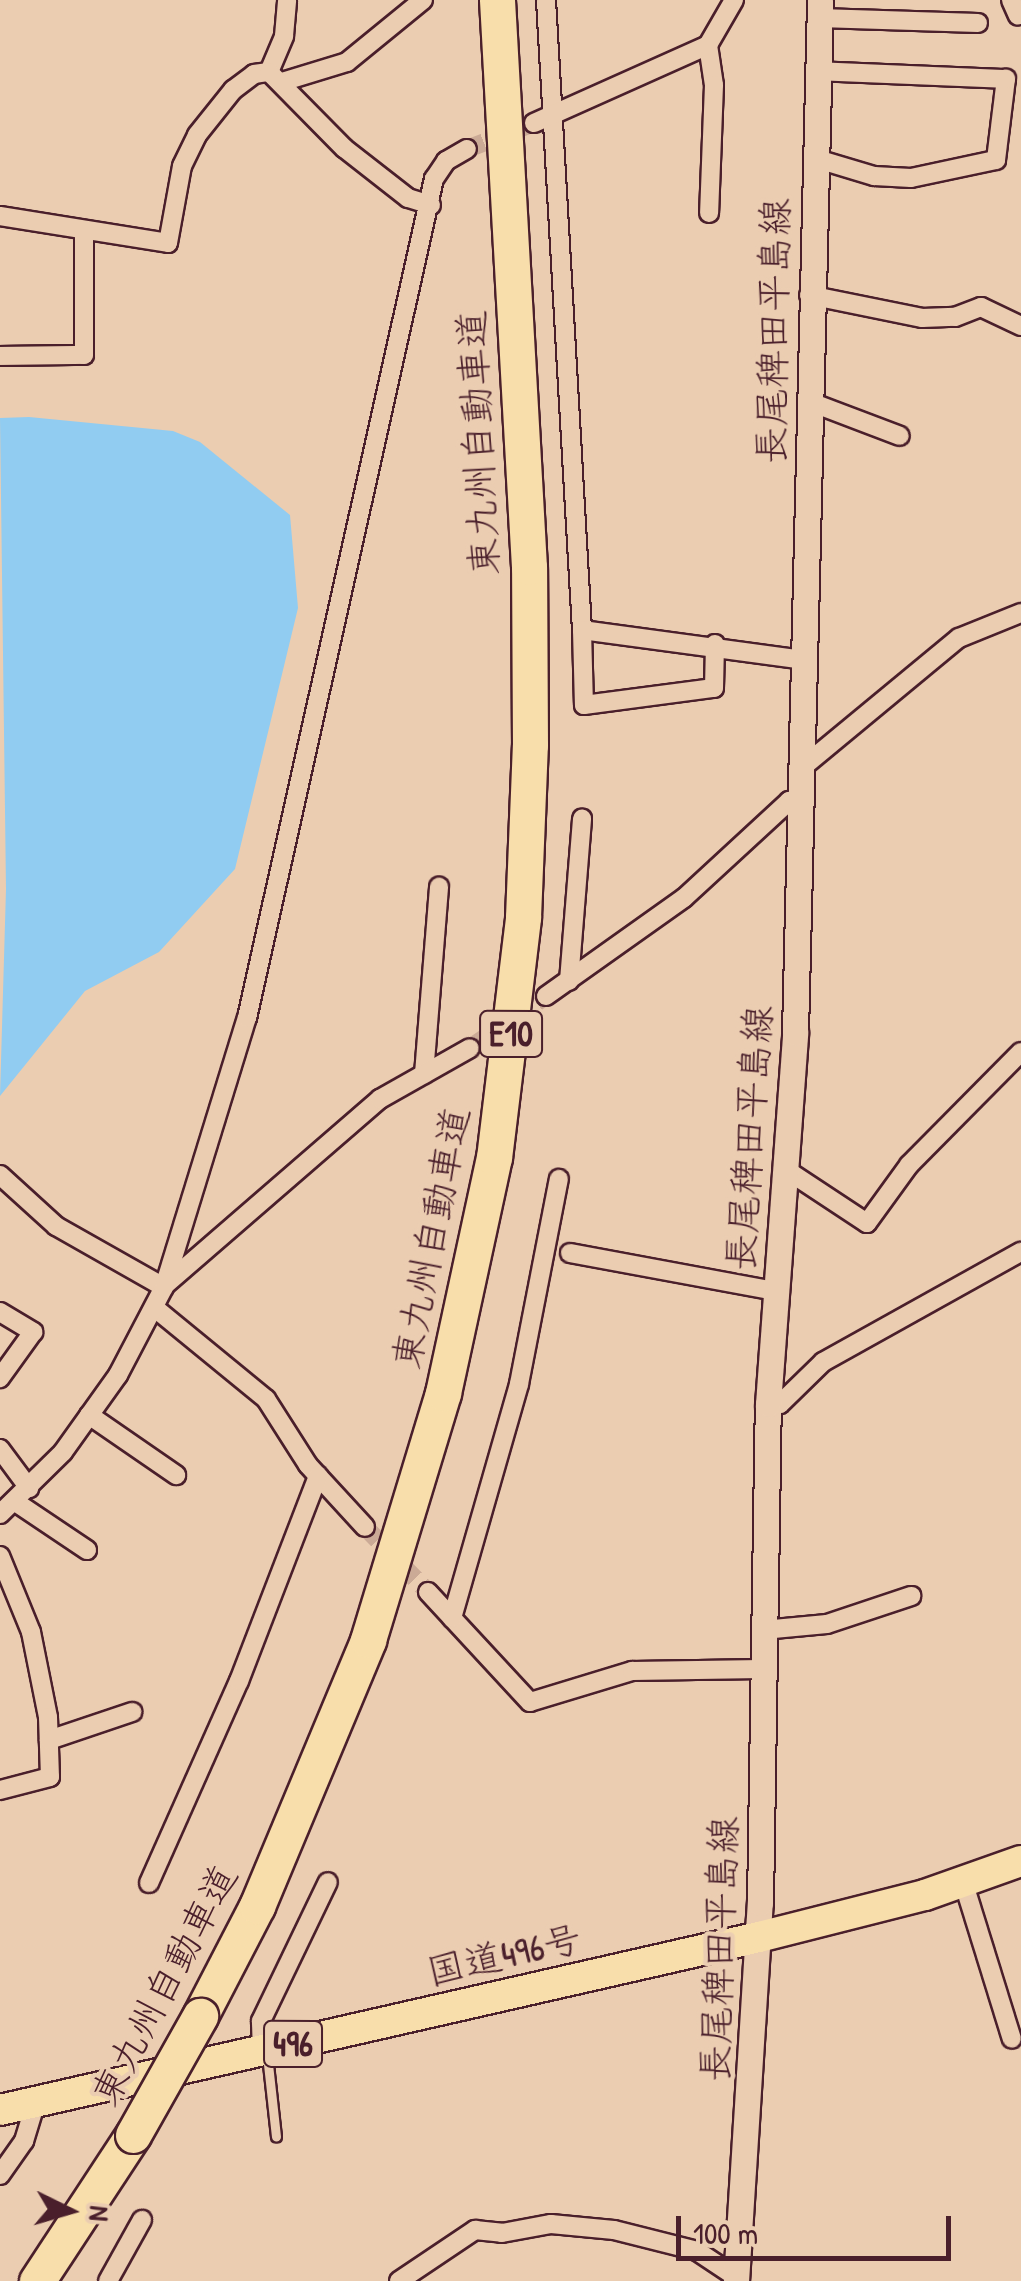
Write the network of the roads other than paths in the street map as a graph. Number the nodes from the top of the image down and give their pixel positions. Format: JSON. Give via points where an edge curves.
{"nodes":[{"id":1,"x":287,"y":0,"type":"edge"},
{"id":2,"x":422,"y":0,"type":"edge"},
{"id":3,"x":498,"y":0,"type":"edge"},
{"id":4,"x":546,"y":0,"type":"edge"},
{"id":5,"x":734,"y":0,"type":"edge"},
{"id":6,"x":819,"y":9,"type":"edge"},
{"id":7,"x":978,"y":24,"type":"dead end"},
{"id":8,"x":708,"y":45,"type":"junction"},
{"id":9,"x":817,"y":71,"type":"junction"},
{"id":10,"x":277,"y":76,"type":"junction"},
{"id":11,"x":542,"y":120,"type":"junction"},
{"id":12,"x":467,"y":149,"type":"tunnel mouth"},
{"id":13,"x":814,"y":158,"type":"junction"},
{"id":14,"x":431,"y":205,"type":"junction"},
{"id":15,"x":708,"y":213,"type":"dead end"},
{"id":16,"x":0,"y":216,"type":"edge"},
{"id":17,"x":84,"y":230,"type":"junction"},
{"id":18,"x":809,"y":295,"type":"junction"},
{"id":19,"x":1021,"y":326,"type":"edge"},
{"id":20,"x":0,"y":356,"type":"edge"},
{"id":21,"x":808,"y":401,"type":"junction"},
{"id":22,"x":900,"y":436,"type":"dead end"},
{"id":23,"x":1021,"y":613,"type":"edge"},
{"id":24,"x":582,"y":630,"type":"junction"},
{"id":25,"x":716,"y":644,"type":"junction"},
{"id":26,"x":805,"y":660,"type":"junction"},
{"id":27,"x":804,"y":766,"type":"junction"},
{"id":28,"x":803,"y":799,"type":"junction"},
{"id":29,"x":582,"y":819,"type":"dead end"},
{"id":30,"x":439,"y":888,"type":"dead end"},
{"id":31,"x":569,"y":981,"type":"junction"},
{"id":32,"x":546,"y":996,"type":"tunnel mouth"},
{"id":33,"x":470,"y":1048,"type":"tunnel mouth"},
{"id":34,"x":1021,"y":1052,"type":"edge"},
{"id":35,"x":424,"y":1074,"type":"junction"},
{"id":36,"x":785,"y":1169,"type":"junction"},
{"id":37,"x":0,"y":1175,"type":"edge"},
{"id":38,"x":559,"y":1178,"type":"dead end"},
{"id":39,"x":1021,"y":1252,"type":"edge"},
{"id":40,"x":570,"y":1253,"type":"dead end"},
{"id":41,"x":164,"y":1286,"type":"junction"},
{"id":42,"x":776,"y":1291,"type":"junction"},
{"id":43,"x":156,"y":1309,"type":"junction"},
{"id":44,"x":0,"y":1312,"type":"edge"},
{"id":45,"x":0,"y":1378,"type":"edge"},
{"id":46,"x":768,"y":1404,"type":"junction"},
{"id":47,"x":89,"y":1415,"type":"junction"},
{"id":48,"x":0,"y":1448,"type":"edge"},
{"id":49,"x":176,"y":1475,"type":"dead end"},
{"id":50,"x":318,"y":1476,"type":"junction"},
{"id":51,"x":29,"y":1488,"type":"junction"},
{"id":52,"x":7,"y":1508,"type":"edge"},
{"id":53,"x":365,"y":1527,"type":"tunnel mouth"},
{"id":54,"x":87,"y":1550,"type":"dead end"},
{"id":55,"x":0,"y":1556,"type":"edge"},
{"id":56,"x":428,"y":1592,"type":"tunnel mouth"},
{"id":57,"x":911,"y":1596,"type":"dead end"},
{"id":58,"x":452,"y":1618,"type":"junction"},
{"id":59,"x":762,"y":1630,"type":"junction"},
{"id":60,"x":762,"y":1669,"type":"junction"},
{"id":61,"x":132,"y":1712,"type":"dead end"},
{"id":62,"x":49,"y":1740,"type":"junction"},
{"id":63,"x":0,"y":1790,"type":"edge"},
{"id":64,"x":1021,"y":1860,"type":"edge"},
{"id":65,"x":963,"y":1881,"type":"junction"},
{"id":66,"x":328,"y":1882,"type":"dead end"},
{"id":67,"x":149,"y":1883,"type":"dead end"},
{"id":68,"x":759,"y":1938,"type":"junction"},
{"id":69,"x":1012,"y":2040,"type":"dead end"},
{"id":70,"x":264,"y":2051,"type":"junction"},
{"id":71,"x":35,"y":2105,"type":"junction"},
{"id":72,"x":0,"y":2110,"type":"edge"},
{"id":73,"x":276,"y":2137,"type":"dead end"},
{"id":74,"x":0,"y":2175,"type":"edge"},
{"id":75,"x":142,"y":2220,"type":"dead end"},
{"id":76,"x":736,"y":2279,"type":"edge"},
{"id":77,"x":37,"y":2281,"type":"edge"},
{"id":78,"x":108,"y":2281,"type":"edge"},
{"id":79,"x":399,"y":2281,"type":"edge"}],
"edges":[{"from":1,"to":10,"type":"street"},
{"from":2,"to":10,"type":"street","via":[[347,62]]},
{"from":3,"to":77,"type":"highway","name":"東九州自動車道","number":"E10","bridge":true,"via":[[528,567],[530,745],[523,917],[496,1140],[447,1376],[368,1640],[257,1906],[133,2135]]},
{"from":4,"to":11,"type":"street"},
{"from":5,"to":8,"type":"street"},
{"from":6,"to":7,"type":"street"},
{"from":6,"to":9,"type":"main road","name":"長尾稗田平島線"},
{"from":8,"to":11,"type":"street"},
{"from":8,"to":15,"type":"street","via":[[714,85]]},
{"from":9,"to":13,"type":"main road","name":"長尾稗田平島線"},
{"from":9,"to":13,"type":"street","via":[[1006,79],[996,160],[911,178],[874,176]]},
{"from":10,"to":14,"type":"street","via":[[344,148],[408,198]]},
{"from":10,"to":17,"type":"street","via":[[254,74],[197,135],[182,166],[168,243]]},
{"from":11,"to":24,"type":"street"},
{"from":12,"to":14,"type":"street","via":[[446,161]]},
{"from":13,"to":18,"type":"main road","name":"長尾稗田平島線"},
{"from":14,"to":41,"type":"street","via":[[247,1018]]},
{"from":16,"to":17,"type":"street"},
{"from":17,"to":20,"type":"street","via":[[84,355]]},
{"from":18,"to":19,"type":"street","via":[[922,318],[982,307]]},
{"from":18,"to":21,"type":"main road","name":"長尾稗田平島線"},
{"from":21,"to":22,"type":"street"},
{"from":21,"to":26,"type":"main road","name":"長尾稗田平島線"},
{"from":23,"to":27,"type":"street","via":[[959,638]]},
{"from":24,"to":25,"type":"street"},
{"from":24,"to":25,"type":"street","via":[[584,706],[714,688]]},
{"from":25,"to":26,"type":"street"},
{"from":26,"to":27,"type":"main road","name":"長尾稗田平島線"},
{"from":27,"to":28,"type":"main road","name":"長尾稗田平島線"},
{"from":28,"to":31,"type":"street","via":[[789,801],[684,898]]},
{"from":28,"to":36,"type":"main road","name":"長尾稗田平島線"},
{"from":29,"to":31,"type":"street"},
{"from":30,"to":35,"type":"street"},
{"from":31,"to":32,"type":"street"},
{"from":33,"to":35,"type":"street"},
{"from":34,"to":36,"type":"street","via":[[909,1164],[866,1223]]},
{"from":35,"to":41,"type":"street","via":[[380,1099]]},
{"from":36,"to":42,"type":"main road","name":"長尾稗田平島線"},
{"from":37,"to":41,"type":"street","via":[[56,1226]]},
{"from":38,"to":58,"type":"street","via":[[518,1384]]},
{"from":39,"to":46,"type":"street","via":[[822,1362],[780,1404]]},
{"from":40,"to":42,"type":"street"},
{"from":41,"to":43,"type":"street"},
{"from":42,"to":46,"type":"main road","name":"長尾稗田平島線"},
{"from":43,"to":47,"type":"street"},
{"from":43,"to":50,"type":"street","via":[[266,1400]]},
{"from":44,"to":45,"type":"street","via":[[34,1332]]},
{"from":46,"to":59,"type":"main road","name":"長尾稗田平島線"},
{"from":47,"to":49,"type":"street"},
{"from":47,"to":51,"type":"street"},
{"from":48,"to":51,"type":"street"},
{"from":50,"to":53,"type":"street"},
{"from":50,"to":67,"type":"street","via":[[240,1681]]},
{"from":51,"to":52,"type":"street"},
{"from":52,"to":54,"type":"street"},
{"from":55,"to":62,"type":"street","via":[[31,1632]]},
{"from":56,"to":58,"type":"street"},
{"from":57,"to":59,"type":"street","via":[[827,1624]]},
{"from":58,"to":60,"type":"street","via":[[530,1702],[632,1671]]},
{"from":59,"to":60,"type":"main road","name":"長尾稗田平島線"},
{"from":60,"to":68,"type":"main road","name":"長尾稗田平島線"},
{"from":61,"to":62,"type":"street"},
{"from":62,"to":63,"type":"street","via":[[50,1776]]},
{"from":64,"to":65,"type":"highway","name":"国道496号","number":"496"},
{"from":65,"to":68,"type":"highway","name":"国道496号","number":"496"},
{"from":65,"to":69,"type":"street"},
{"from":66,"to":70,"type":"street","via":[[261,2021]]},
{"from":68,"to":70,"type":"highway","name":"国道496号","number":"496"},
{"from":68,"to":76,"type":"main road","name":"長尾稗田平島線"},
{"from":70,"to":71,"type":"highway","name":"国道496号","number":"496"},
{"from":70,"to":73,"type":"lane"},
{"from":71,"to":72,"type":"highway","name":"国道496号","number":"496"},
{"from":71,"to":74,"type":"street","via":[[24,2141]]},
{"from":75,"to":78,"type":"street"},
{"from":76,"to":79,"type":"street","via":[[698,2251],[614,2230],[551,2224],[502,2233],[475,2230]]}]}
